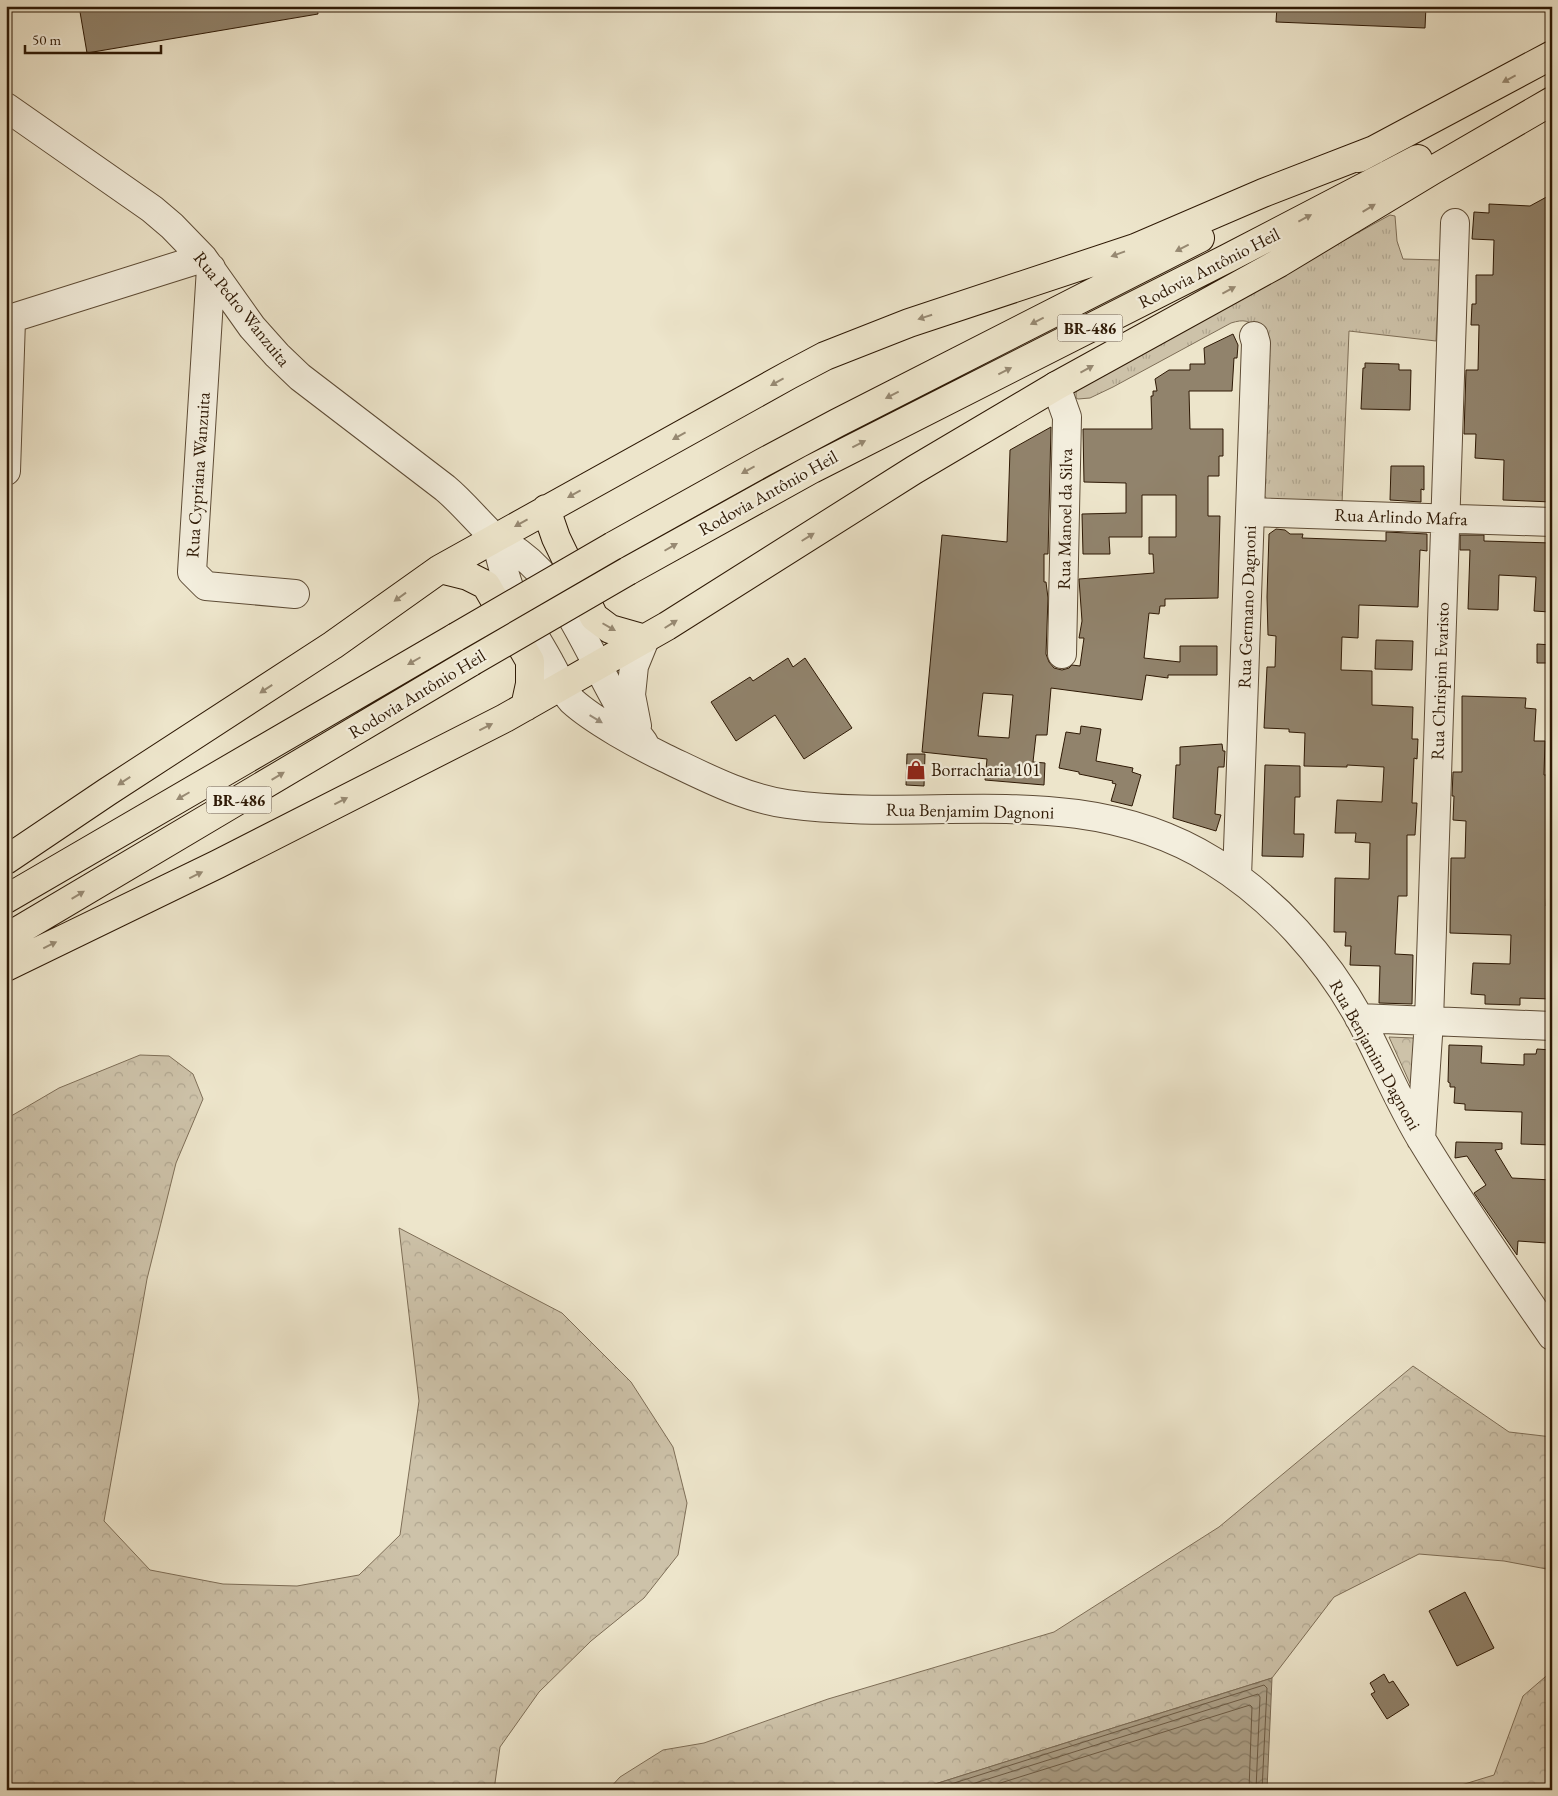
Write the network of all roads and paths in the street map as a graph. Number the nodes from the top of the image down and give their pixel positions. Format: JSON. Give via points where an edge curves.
{"nodes":[{"id":1,"x":1552,"y":55,"type":"edge"},
{"id":2,"x":1552,"y":87,"type":"edge"},
{"id":3,"x":1552,"y":101,"type":"edge"},
{"id":4,"x":6,"y":107,"type":"edge"},
{"id":5,"x":1374,"y":150,"type":"junction"},
{"id":6,"x":1456,"y":223,"type":"dead end"},
{"id":7,"x":207,"y":263,"type":"junction"},
{"id":8,"x":9,"y":320,"type":"edge"},
{"id":9,"x":1254,"y":336,"type":"dead end"},
{"id":10,"x":1056,"y":386,"type":"junction"},
{"id":11,"x":6,"y":471,"type":"edge"},
{"id":12,"x":546,"y":509,"type":"junction"},
{"id":13,"x":1250,"y":512,"type":"junction"},
{"id":14,"x":1445,"y":519,"type":"junction"},
{"id":15,"x":1552,"y":522,"type":"edge"},
{"id":16,"x":495,"y":538,"type":"junction"},
{"id":17,"x":440,"y":569,"type":"junction"},
{"id":18,"x":295,"y":594,"type":"dead end"},
{"id":19,"x":645,"y":639,"type":"junction"},
{"id":20,"x":1062,"y":654,"type":"dead end"},
{"id":21,"x":598,"y":665,"type":"junction"},
{"id":22,"x":562,"y":686,"type":"junction"},
{"id":23,"x":525,"y":706,"type":"junction"},
{"id":24,"x":649,"y":750,"type":"junction"},
{"id":25,"x":6,"y":860,"type":"edge"},
{"id":26,"x":1237,"y":877,"type":"junction"},
{"id":27,"x":6,"y":899,"type":"edge"},
{"id":28,"x":6,"y":938,"type":"edge"},
{"id":29,"x":6,"y":967,"type":"edge"},
{"id":30,"x":1360,"y":1018,"type":"junction"},
{"id":31,"x":1429,"y":1021,"type":"junction"},
{"id":32,"x":1552,"y":1026,"type":"edge"},
{"id":33,"x":1421,"y":1139,"type":"junction"},
{"id":34,"x":1552,"y":1336,"type":"edge"}],
"edges":[{"from":1,"to":5,"type":"main road","name":"Rodovia Antônio Heil","number":"BR-486","one_way":true},
{"from":28,"to":2,"type":"main road","name":"Rodovia Antônio Heil","number":"BR-486","one_way":true,"bridge":true,"via":[[471,662],[812,469],[1237,254]]},
{"from":10,"to":3,"type":"main road","one_way":true,"via":[[1279,263]]},
{"from":4,"to":7,"type":"street","name":"Rua Pedro Wanzuita","via":[[152,209]]},
{"from":5,"to":12,"type":"main road","one_way":true,"via":[[1257,195],[1135,248],[909,323],[825,356]]},
{"from":5,"to":27,"type":"main road","name":"Rodovia Antônio Heil","number":"BR-486","one_way":true,"bridge":true,"via":[[762,462]]},
{"from":6,"to":14,"type":"street","name":"Rua Chrispim Evaristo"},
{"from":7,"to":8,"type":"street"},
{"from":7,"to":16,"type":"street","name":"Rua Pedro Wanzuita","via":[[252,327],[300,377],[446,488]]},
{"from":7,"to":18,"type":"street","name":"Rua Cypriana Wanzuita","via":[[192,572],[206,586]]},
{"from":8,"to":11,"type":"street"},
{"from":9,"to":13,"type":"street","name":"Rua Germano Dagnoni"},
{"from":19,"to":10,"type":"main road","one_way":true,"via":[[914,470]]},
{"from":10,"to":20,"type":"street","name":"Rua Manoel da Silva","via":[[1067,417]]},
{"from":12,"to":16,"type":"main road","one_way":true},
{"from":12,"to":19,"type":"main road","one_way":true,"via":[[556,538],[594,617],[610,629]]},
{"from":13,"to":14,"type":"street","name":"Rua Arlindo Mafra"},
{"from":13,"to":26,"type":"street","name":"Rua Germano Dagnoni"},
{"from":14,"to":15,"type":"street","name":"Rua Arlindo Mafra"},
{"from":14,"to":31,"type":"street","name":"Rua Chrispim Evaristo"},
{"from":16,"to":17,"type":"main road"},
{"from":16,"to":21,"type":"street","name":"Rua Benjamim Dagnoni","via":[[539,570],[558,594]]},
{"from":16,"to":22,"type":"street","name":"Rua Benjamim Dagnoni","via":[[510,590]]},
{"from":17,"to":23,"type":"main road","via":[[468,576],[486,585],[530,661],[530,684]]},
{"from":17,"to":25,"type":"main road","one_way":true,"via":[[333,644]]},
{"from":19,"to":21,"type":"main road"},
{"from":19,"to":24,"type":"street","via":[[634,666],[631,695],[636,724]]},
{"from":21,"to":22,"type":"main road"},
{"from":21,"to":24,"type":"street","name":"Rua Benjamim Dagnoni","via":[[628,723]]},
{"from":22,"to":23,"type":"main road"},
{"from":22,"to":24,"type":"street","name":"Rua Benjamim Dagnoni","one_way":true,"via":[[570,698],[590,715]]},
{"from":29,"to":23,"type":"main road","one_way":true,"via":[[218,864]]},
{"from":24,"to":26,"type":"street","name":"Rua Benjamim Dagnoni","via":[[746,794],[784,804],[890,810],[1009,808],[1100,817],[1146,828],[1183,843]]},
{"from":26,"to":30,"type":"street","name":"Rua Benjamim Dagnoni","via":[[1291,925],[1329,971]]},
{"from":30,"to":31,"type":"street"},
{"from":30,"to":33,"type":"street","name":"Rua Benjamim Dagnoni"},
{"from":31,"to":32,"type":"street"},
{"from":31,"to":33,"type":"street","name":"Rua Chrispim Evaristo"},
{"from":33,"to":34,"type":"street","name":"Rua Benjamim Dagnoni"}]}
